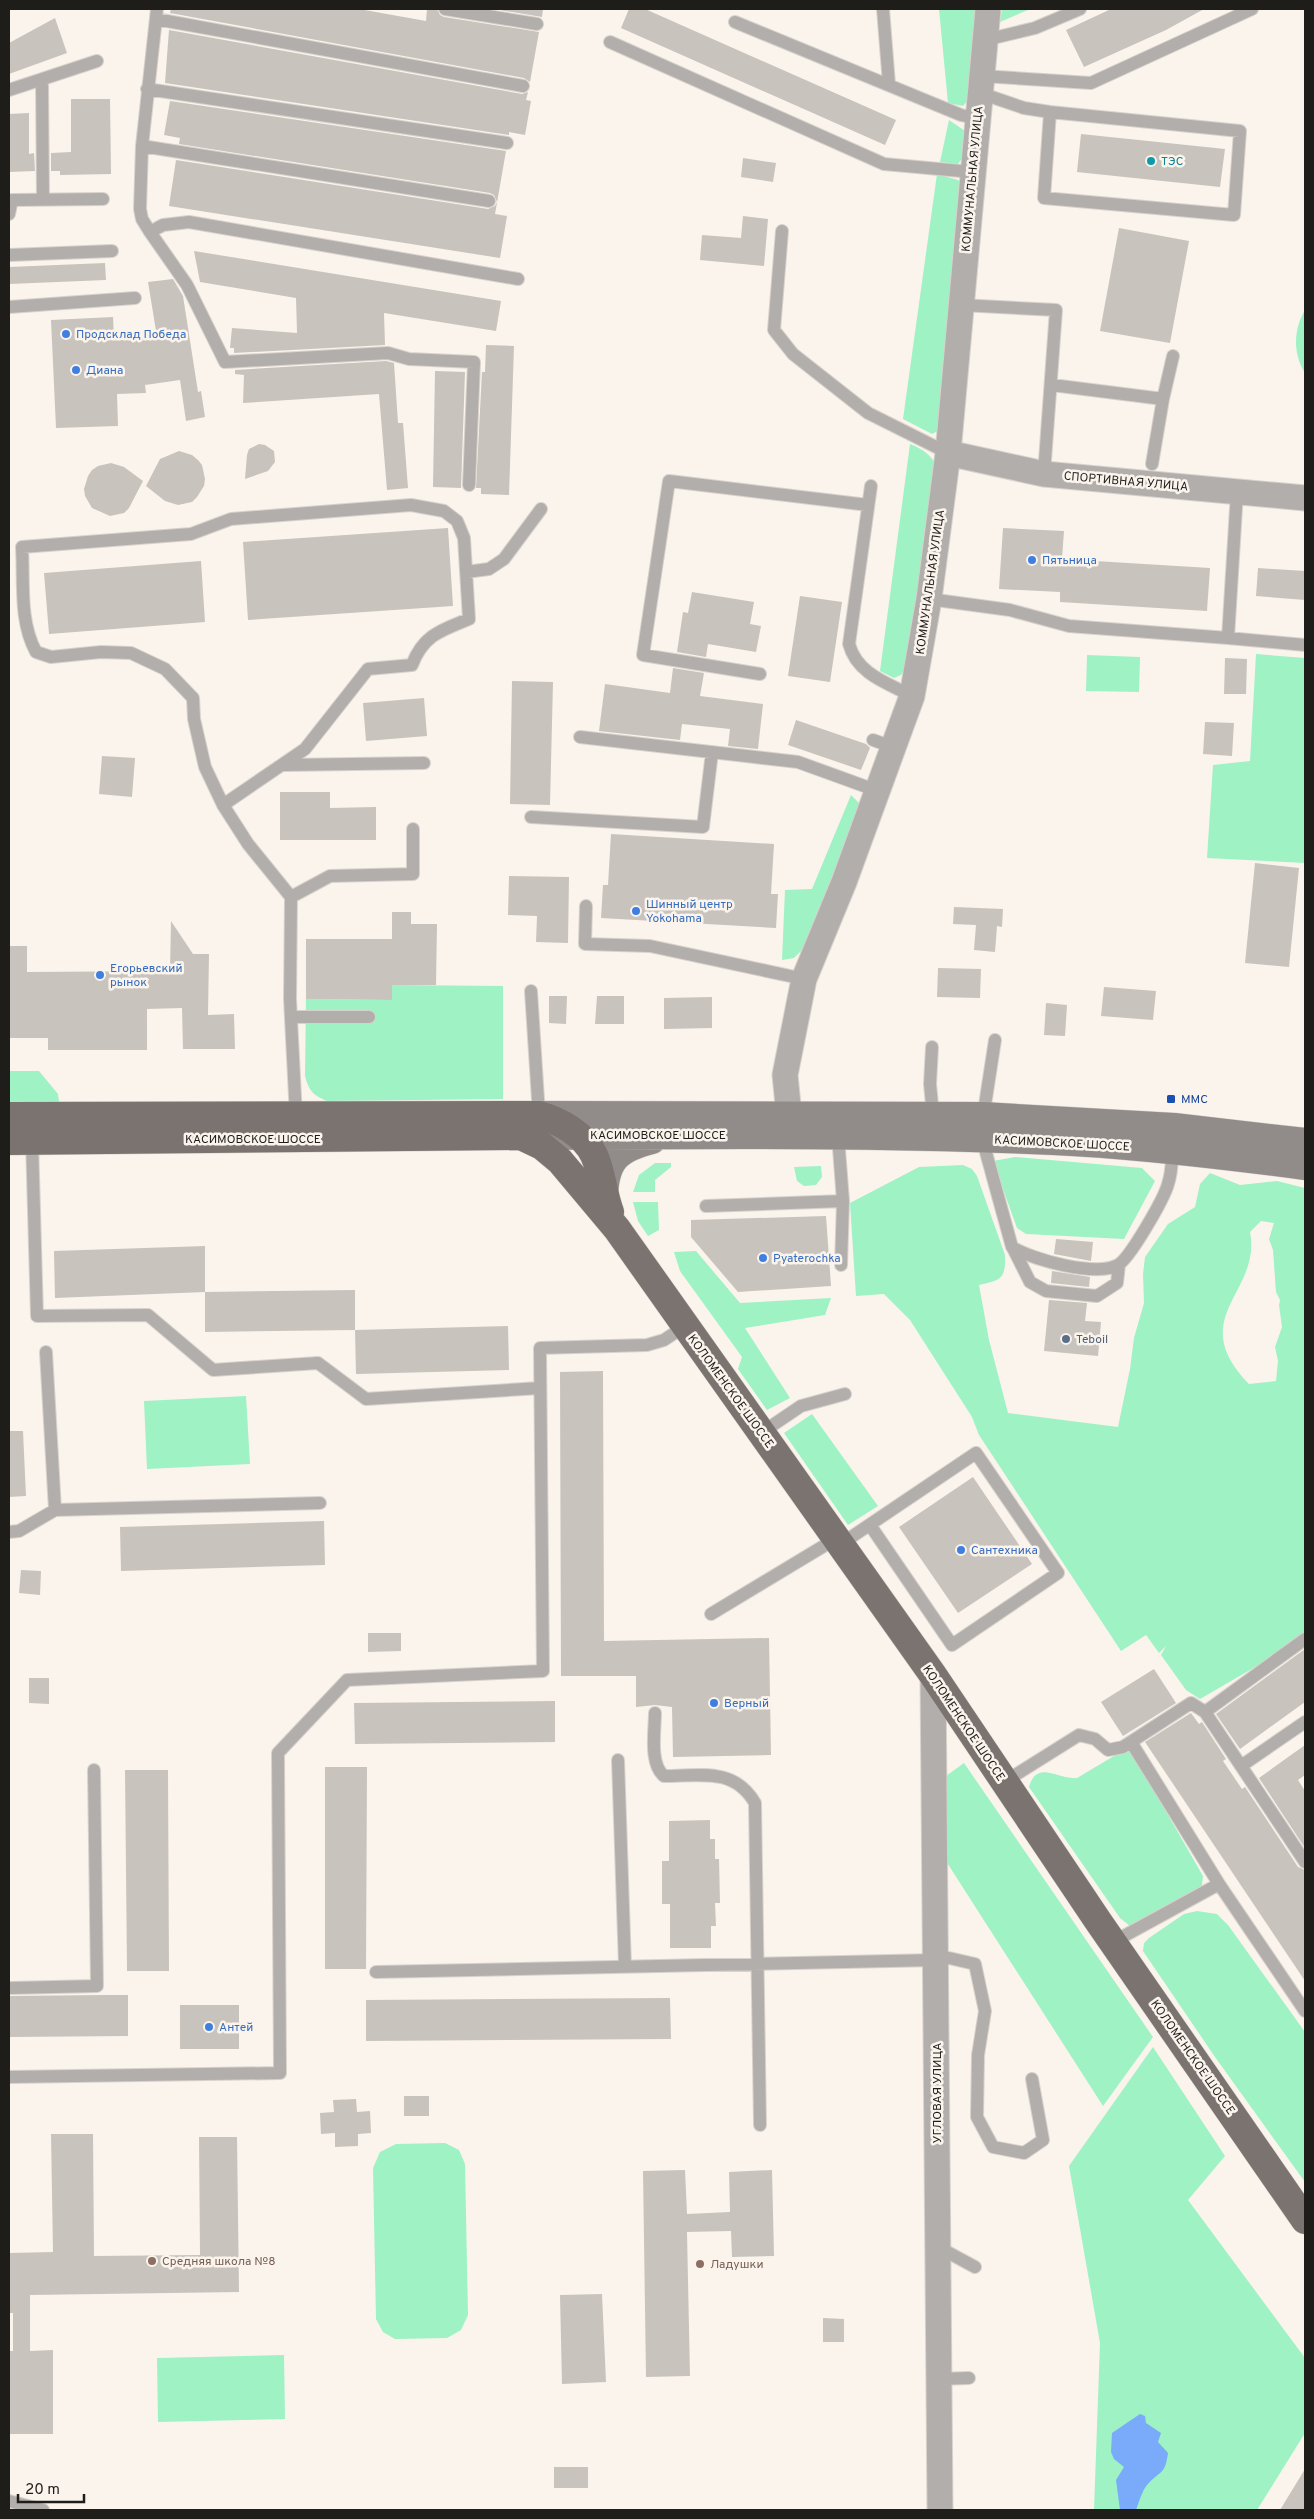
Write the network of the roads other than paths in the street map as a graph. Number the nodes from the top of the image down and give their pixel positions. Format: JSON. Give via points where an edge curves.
{"nodes":[{"id":1,"x":445,"y":9,"type":"edge"},
{"id":2,"x":883,"y":9,"type":"edge"},
{"id":3,"x":988,"y":9,"type":"edge"},
{"id":4,"x":1080,"y":9,"type":"edge"},
{"id":5,"x":1252,"y":9,"type":"edge"},
{"id":6,"x":156,"y":14,"type":"edge"},
{"id":7,"x":735,"y":22,"type":"dead end"},
{"id":8,"x":537,"y":24,"type":"dead end"},
{"id":9,"x":985,"y":40,"type":"junction"},
{"id":10,"x":610,"y":42,"type":"dead end"},
{"id":11,"x":96,"y":61,"type":"dead end"},
{"id":12,"x":42,"y":79,"type":"junction"},
{"id":13,"x":889,"y":84,"type":"junction"},
{"id":14,"x":981,"y":85,"type":"junction"},
{"id":15,"x":523,"y":86,"type":"dead end"},
{"id":16,"x":147,"y":89,"type":"junction"},
{"id":17,"x":9,"y":90,"type":"edge"},
{"id":18,"x":1050,"y":112,"type":"junction"},
{"id":19,"x":978,"y":119,"type":"junction"},
{"id":20,"x":506,"y":143,"type":"dead end"},
{"id":21,"x":142,"y":146,"type":"junction"},
{"id":22,"x":972,"y":172,"type":"junction"},
{"id":23,"x":103,"y":199,"type":"dead end"},
{"id":24,"x":43,"y":200,"type":"junction"},
{"id":25,"x":489,"y":201,"type":"dead end"},
{"id":26,"x":9,"y":214,"type":"edge"},
{"id":27,"x":782,"y":231,"type":"dead end"},
{"id":28,"x":150,"y":232,"type":"junction"},
{"id":29,"x":112,"y":252,"type":"dead end"},
{"id":30,"x":9,"y":255,"type":"edge"},
{"id":31,"x":518,"y":279,"type":"dead end"},
{"id":32,"x":135,"y":298,"type":"dead end"},
{"id":33,"x":962,"y":305,"type":"junction"},
{"id":34,"x":9,"y":306,"type":"edge"},
{"id":35,"x":1173,"y":356,"type":"dead end"},
{"id":36,"x":1052,"y":385,"type":"junction"},
{"id":37,"x":1163,"y":398,"type":"junction"},
{"id":38,"x":948,"y":453,"type":"junction"},
{"id":39,"x":1152,"y":464,"type":"dead end"},
{"id":40,"x":1044,"y":474,"type":"junction"},
{"id":41,"x":469,"y":485,"type":"dead end"},
{"id":42,"x":871,"y":486,"type":"dead end"},
{"id":43,"x":1237,"y":492,"type":"junction"},
{"id":44,"x":1305,"y":498,"type":"edge"},
{"id":45,"x":868,"y":505,"type":"junction"},
{"id":46,"x":541,"y":509,"type":"dead end"},
{"id":47,"x":466,"y":572,"type":"junction"},
{"id":48,"x":928,"y":599,"type":"junction"},
{"id":49,"x":1228,"y":638,"type":"junction"},
{"id":50,"x":1305,"y":645,"type":"edge"},
{"id":51,"x":760,"y":674,"type":"dead end"},
{"id":52,"x":912,"y":696,"type":"junction"},
{"id":53,"x":580,"y":737,"type":"dead end"},
{"id":54,"x":712,"y":752,"type":"junction"},
{"id":55,"x":424,"y":763,"type":"dead end"},
{"id":56,"x":284,"y":765,"type":"junction"},
{"id":57,"x":878,"y":791,"type":"junction"},
{"id":58,"x":223,"y":805,"type":"junction"},
{"id":59,"x":531,"y":817,"type":"dead end"},
{"id":60,"x":413,"y":829,"type":"dead end"},
{"id":61,"x":290,"y":897,"type":"junction"},
{"id":62,"x":586,"y":906,"type":"dead end"},
{"id":63,"x":804,"y":979,"type":"junction"},
{"id":64,"x":531,"y":991,"type":"dead end"},
{"id":65,"x":291,"y":1017,"type":"junction"},
{"id":66,"x":369,"y":1017,"type":"dead end"},
{"id":67,"x":995,"y":1040,"type":"dead end"},
{"id":68,"x":932,"y":1046,"type":"dead end"},
{"id":69,"x":539,"y":1115,"type":"junction"},
{"id":70,"x":629,"y":1115,"type":"junction"},
{"id":71,"x":933,"y":1115,"type":"junction"},
{"id":72,"x":9,"y":1116,"type":"edge"},
{"id":73,"x":790,"y":1125,"type":"junction"},
{"id":74,"x":297,"y":1127,"type":"junction"},
{"id":75,"x":982,"y":1127,"type":"junction"},
{"id":76,"x":668,"y":1135,"type":"junction"},
{"id":77,"x":521,"y":1136,"type":"junction"},
{"id":78,"x":578,"y":1136,"type":"junction"},
{"id":79,"x":838,"y":1136,"type":"junction"},
{"id":80,"x":1174,"y":1138,"type":"junction"},
{"id":81,"x":20,"y":1141,"type":"edge"},
{"id":82,"x":1305,"y":1142,"type":"edge"},
{"id":83,"x":1305,"y":1166,"type":"edge"},
{"id":84,"x":594,"y":1192,"type":"junction"},
{"id":85,"x":842,"y":1200,"type":"junction"},
{"id":86,"x":706,"y":1206,"type":"dead end"},
{"id":87,"x":1012,"y":1247,"type":"junction"},
{"id":88,"x":841,"y":1265,"type":"dead end"},
{"id":89,"x":1119,"y":1265,"type":"junction"},
{"id":90,"x":684,"y":1326,"type":"junction"},
{"id":91,"x":46,"y":1352,"type":"dead end"},
{"id":92,"x":540,"y":1388,"type":"junction"},
{"id":93,"x":845,"y":1394,"type":"dead end"},
{"id":94,"x":761,"y":1432,"type":"junction"},
{"id":95,"x":320,"y":1503,"type":"dead end"},
{"id":96,"x":55,"y":1510,"type":"junction"},
{"id":97,"x":870,"y":1525,"type":"junction"},
{"id":98,"x":9,"y":1532,"type":"edge"},
{"id":99,"x":839,"y":1541,"type":"junction"},
{"id":100,"x":711,"y":1614,"type":"dead end"},
{"id":101,"x":1305,"y":1639,"type":"edge"},
{"id":102,"x":933,"y":1675,"type":"junction"},
{"id":103,"x":1205,"y":1712,"type":"junction"},
{"id":104,"x":654,"y":1713,"type":"dead end"},
{"id":105,"x":1305,"y":1722,"type":"edge"},
{"id":106,"x":1131,"y":1742,"type":"junction"},
{"id":107,"x":618,"y":1760,"type":"dead end"},
{"id":108,"x":1241,"y":1766,"type":"junction"},
{"id":109,"x":94,"y":1770,"type":"dead end"},
{"id":110,"x":1004,"y":1782,"type":"junction"},
{"id":111,"x":1305,"y":1862,"type":"edge"},
{"id":112,"x":1219,"y":1884,"type":"junction"},
{"id":113,"x":1113,"y":1942,"type":"junction"},
{"id":114,"x":937,"y":1960,"type":"junction"},
{"id":115,"x":758,"y":1963,"type":"junction"},
{"id":116,"x":625,"y":1966,"type":"junction"},
{"id":117,"x":376,"y":1972,"type":"dead end"},
{"id":118,"x":9,"y":1988,"type":"edge"},
{"id":119,"x":1305,"y":2011,"type":"edge"},
{"id":120,"x":9,"y":2077,"type":"edge"},
{"id":121,"x":1032,"y":2079,"type":"dead end"},
{"id":122,"x":760,"y":2125,"type":"dead end"},
{"id":123,"x":1305,"y":2220,"type":"edge"},
{"id":124,"x":938,"y":2247,"type":"junction"},
{"id":125,"x":975,"y":2268,"type":"dead end"},
{"id":126,"x":969,"y":2378,"type":"dead end"},
{"id":127,"x":938,"y":2380,"type":"junction"},
{"id":128,"x":9,"y":2501,"type":"edge"},
{"id":129,"x":44,"y":2510,"type":"edge"},
{"id":130,"x":940,"y":2510,"type":"edge"}],
"edges":[{"from":1,"to":8,"type":"lane"},
{"from":2,"to":13,"type":"lane"},
{"from":3,"to":9,"type":"street","name":"КОММУНАЛЬНАЯ УЛИЦА"},
{"from":4,"to":9,"type":"lane","via":[[1035,28]]},
{"from":5,"to":14,"type":"lane","via":[[1091,83]]},
{"from":6,"to":15,"type":"lane"},
{"from":6,"to":16,"type":"lane"},
{"from":7,"to":13,"type":"lane"},
{"from":9,"to":14,"type":"street","name":"КОММУНАЛЬНАЯ УЛИЦА"},
{"from":10,"to":22,"type":"lane","via":[[884,164]]},
{"from":11,"to":12,"type":"lane"},
{"from":12,"to":17,"type":"lane"},
{"from":12,"to":24,"type":"lane"},
{"from":13,"to":19,"type":"lane"},
{"from":14,"to":18,"type":"lane","via":[[1024,108]]},
{"from":14,"to":19,"type":"street","name":"КОММУНАЛЬНАЯ УЛИЦА"},
{"from":16,"to":20,"type":"lane"},
{"from":16,"to":21,"type":"lane"},
{"from":18,"to":18,"type":"lane","via":[[1044,198],[1234,215],[1240,130]]},
{"from":19,"to":22,"type":"street","name":"КОММУНАЛЬНАЯ УЛИЦА"},
{"from":21,"to":25,"type":"lane"},
{"from":21,"to":28,"type":"lane","via":[[140,209]]},
{"from":22,"to":33,"type":"street","name":"КОММУНАЛЬНАЯ УЛИЦА"},
{"from":23,"to":24,"type":"lane"},
{"from":24,"to":26,"type":"lane","via":[[12,200]]},
{"from":27,"to":38,"type":"lane","via":[[774,330],[793,354],[868,413]]},
{"from":28,"to":31,"type":"lane","via":[[163,226],[189,222]]},
{"from":28,"to":41,"type":"lane","via":[[187,285],[225,362],[388,353],[410,359],[474,362]]},
{"from":29,"to":30,"type":"lane"},
{"from":32,"to":34,"type":"lane"},
{"from":33,"to":36,"type":"lane","via":[[1056,310]]},
{"from":33,"to":38,"type":"street","name":"КОММУНАЛЬНАЯ УЛИЦА"},
{"from":35,"to":37,"type":"lane"},
{"from":36,"to":37,"type":"lane"},
{"from":36,"to":40,"type":"lane"},
{"from":37,"to":39,"type":"lane"},
{"from":38,"to":40,"type":"street","name":"СПОРТИВНАЯ УЛИЦА"},
{"from":38,"to":48,"type":"street","name":"КОММУНАЛЬНАЯ УЛИЦА"},
{"from":40,"to":43,"type":"street","name":"СПОРТИВНАЯ УЛИЦА"},
{"from":42,"to":45,"type":"lane"},
{"from":43,"to":44,"type":"street","name":"СПОРТИВНАЯ УЛИЦА"},
{"from":43,"to":49,"type":"lane"},
{"from":45,"to":51,"type":"lane","via":[[669,481],[643,655]]},
{"from":45,"to":52,"type":"lane","via":[[849,644],[853,657],[863,669]]},
{"from":46,"to":47,"type":"lane","via":[[504,559],[489,569]]},
{"from":47,"to":56,"type":"lane","via":[[469,619],[431,635],[416,654],[412,665],[368,669],[305,749]]},
{"from":47,"to":58,"type":"lane","via":[[464,538],[457,521],[444,511],[411,505],[231,519],[191,534],[22,547],[25,618],[28,637],[36,652],[51,657],[131,653],[165,669],[193,698],[194,719],[205,767]]},
{"from":48,"to":49,"type":"lane","via":[[1010,610],[1069,626]]},
{"from":48,"to":52,"type":"street","name":"КОММУНАЛЬНАЯ УЛИЦА"},
{"from":49,"to":50,"type":"lane"},
{"from":52,"to":57,"type":"street","name":"КОММУНАЛЬНАЯ УЛИЦА","via":[[883,743]]},
{"from":53,"to":54,"type":"lane"},
{"from":54,"to":57,"type":"lane","via":[[798,762]]},
{"from":54,"to":59,"type":"lane","via":[[703,827]]},
{"from":55,"to":56,"type":"lane"},
{"from":56,"to":58,"type":"lane"},
{"from":57,"to":63,"type":"street","name":"КОММУНАЛЬНАЯ УЛИЦА"},
{"from":58,"to":61,"type":"lane","via":[[248,844]]},
{"from":60,"to":61,"type":"lane","via":[[413,874],[330,876]]},
{"from":61,"to":65,"type":"lane"},
{"from":62,"to":63,"type":"lane","via":[[585,944],[650,946]]},
{"from":63,"to":73,"type":"street","name":"КОММУНАЛЬНАЯ УЛИЦА","via":[[786,1075]]},
{"from":64,"to":69,"type":"lane"},
{"from":65,"to":66,"type":"lane"},
{"from":65,"to":74,"type":"lane"},
{"from":67,"to":75,"type":"lane"},
{"from":68,"to":71,"type":"lane","via":[[930,1084]]},
{"from":69,"to":70,"type":"main road","name":"КАСИМОВСКОЕ ШОССЕ"},
{"from":69,"to":74,"type":"main road","name":"КАСИМОВСКОЕ ШОССЕ"},
{"from":69,"to":78,"type":"main road","via":[[557,1120]]},
{"from":70,"to":73,"type":"main road","name":"КАСИМОВСКОЕ ШОССЕ"},
{"from":70,"to":78,"type":"main road","via":[[590,1127]]},
{"from":71,"to":73,"type":"main road","name":"КАСИМОВСКОЕ ШОССЕ"},
{"from":71,"to":75,"type":"main road","name":"КАСИМОВСКОЕ ШОССЕ"},
{"from":72,"to":74,"type":"main road","name":"КАСИМОВСКОЕ ШОССЕ"},
{"from":73,"to":76,"type":"main road","name":"КАСИМОВСКОЕ ШОССЕ"},
{"from":73,"to":79,"type":"main road","name":"КАСИМОВСКОЕ ШОССЕ"},
{"from":74,"to":77,"type":"main road","name":"КАСИМОВСКОЕ ШОССЕ"},
{"from":74,"to":81,"type":"main road","name":"КАСИМОВСКОЕ ШОССЕ"},
{"from":75,"to":79,"type":"main road","name":"КАСИМОВСКОЕ ШОССЕ"},
{"from":75,"to":80,"type":"main road","name":"КАСИМОВСКОЕ ШОССЕ"},
{"from":75,"to":87,"type":"lane"},
{"from":76,"to":78,"type":"main road","name":"КАСИМОВСКОЕ ШОССЕ"},
{"from":76,"to":84,"type":"main road","via":[[632,1145],[620,1153],[609,1164],[605,1179]]},
{"from":77,"to":78,"type":"main road","name":"КАСИМОВСКОЕ ШОССЕ"},
{"from":77,"to":84,"type":"main road","name":"КОЛОМЕНСКОЕ ШОССЕ","via":[[548,1151]]},
{"from":78,"to":84,"type":"main road","via":[[570,1144],[568,1155]]},
{"from":79,"to":85,"type":"lane"},
{"from":80,"to":82,"type":"main road","name":"КАСИМОВСКОЕ ШОССЕ"},
{"from":80,"to":83,"type":"main road","name":"КАСИМОВСКОЕ ШОССЕ"},
{"from":80,"to":89,"type":"lane","via":[[1168,1185],[1131,1253]]},
{"from":81,"to":92,"type":"lane","via":[[37,1316],[148,1315],[213,1370],[318,1363],[366,1399]]},
{"from":84,"to":90,"type":"main road","name":"КОЛОМЕНСКОЕ ШОССЕ"},
{"from":85,"to":86,"type":"lane"},
{"from":85,"to":88,"type":"lane"},
{"from":87,"to":89,"type":"lane","via":[[1026,1256],[1058,1265],[1106,1268]]},
{"from":87,"to":89,"type":"lane","via":[[1030,1282],[1046,1290],[1097,1296],[1117,1283]]},
{"from":90,"to":92,"type":"lane","via":[[664,1340],[647,1345],[540,1348]]},
{"from":90,"to":94,"type":"main road","name":"КОЛОМЕНСКОЕ ШОССЕ"},
{"from":91,"to":96,"type":"lane"},
{"from":92,"to":120,"type":"lane","via":[[543,1671],[347,1680],[278,1753],[280,2073]]},
{"from":93,"to":94,"type":"lane","via":[[801,1406]]},
{"from":94,"to":99,"type":"main road","name":"КОЛОМЕНСКОЕ ШОССЕ"},
{"from":95,"to":96,"type":"lane"},
{"from":96,"to":98,"type":"lane","via":[[19,1531]]},
{"from":97,"to":97,"type":"lane","via":[[976,1453],[1058,1573],[952,1645]]},
{"from":97,"to":99,"type":"lane"},
{"from":99,"to":100,"type":"lane"},
{"from":99,"to":102,"type":"main road","name":"КОЛОМЕНСКОЕ ШОССЕ"},
{"from":101,"to":103,"type":"lane"},
{"from":102,"to":110,"type":"main road","name":"КОЛОМЕНСКОЕ ШОССЕ"},
{"from":102,"to":114,"type":"street","name":"УГЛОВАЯ УЛИЦА"},
{"from":103,"to":106,"type":"lane","via":[[1191,1703]]},
{"from":103,"to":108,"type":"lane"},
{"from":104,"to":115,"type":"lane","via":[[655,1757],[659,1772],[664,1776],[722,1776],[732,1779],[749,1793],[755,1803]]},
{"from":105,"to":108,"type":"lane"},
{"from":106,"to":110,"type":"lane","via":[[1123,1748],[1108,1750],[1095,1739],[1079,1735]]},
{"from":106,"to":112,"type":"lane"},
{"from":107,"to":116,"type":"lane"},
{"from":108,"to":111,"type":"lane"},
{"from":109,"to":118,"type":"lane","via":[[97,1986]]},
{"from":110,"to":113,"type":"main road","name":"КОЛОМЕНСКОЕ ШОССЕ"},
{"from":112,"to":113,"type":"lane"},
{"from":112,"to":119,"type":"lane"},
{"from":113,"to":123,"type":"main road","name":"КОЛОМЕНСКОЕ ШОССЕ"},
{"from":114,"to":115,"type":"lane"},
{"from":114,"to":121,"type":"lane","via":[[949,1958],[975,1964],[985,2011],[978,2054],[977,2117],[993,2146],[1024,2152],[1043,2140]]},
{"from":114,"to":124,"type":"street","name":"УГЛОВАЯ УЛИЦА"},
{"from":115,"to":116,"type":"lane"},
{"from":115,"to":122,"type":"lane"},
{"from":116,"to":117,"type":"lane"},
{"from":124,"to":125,"type":"lane"},
{"from":124,"to":127,"type":"street","name":"УГЛОВАЯ УЛИЦА"},
{"from":126,"to":127,"type":"lane"},
{"from":127,"to":130,"type":"street","name":"УГЛОВАЯ УЛИЦА"},
{"from":128,"to":129,"type":"lane"}]}
